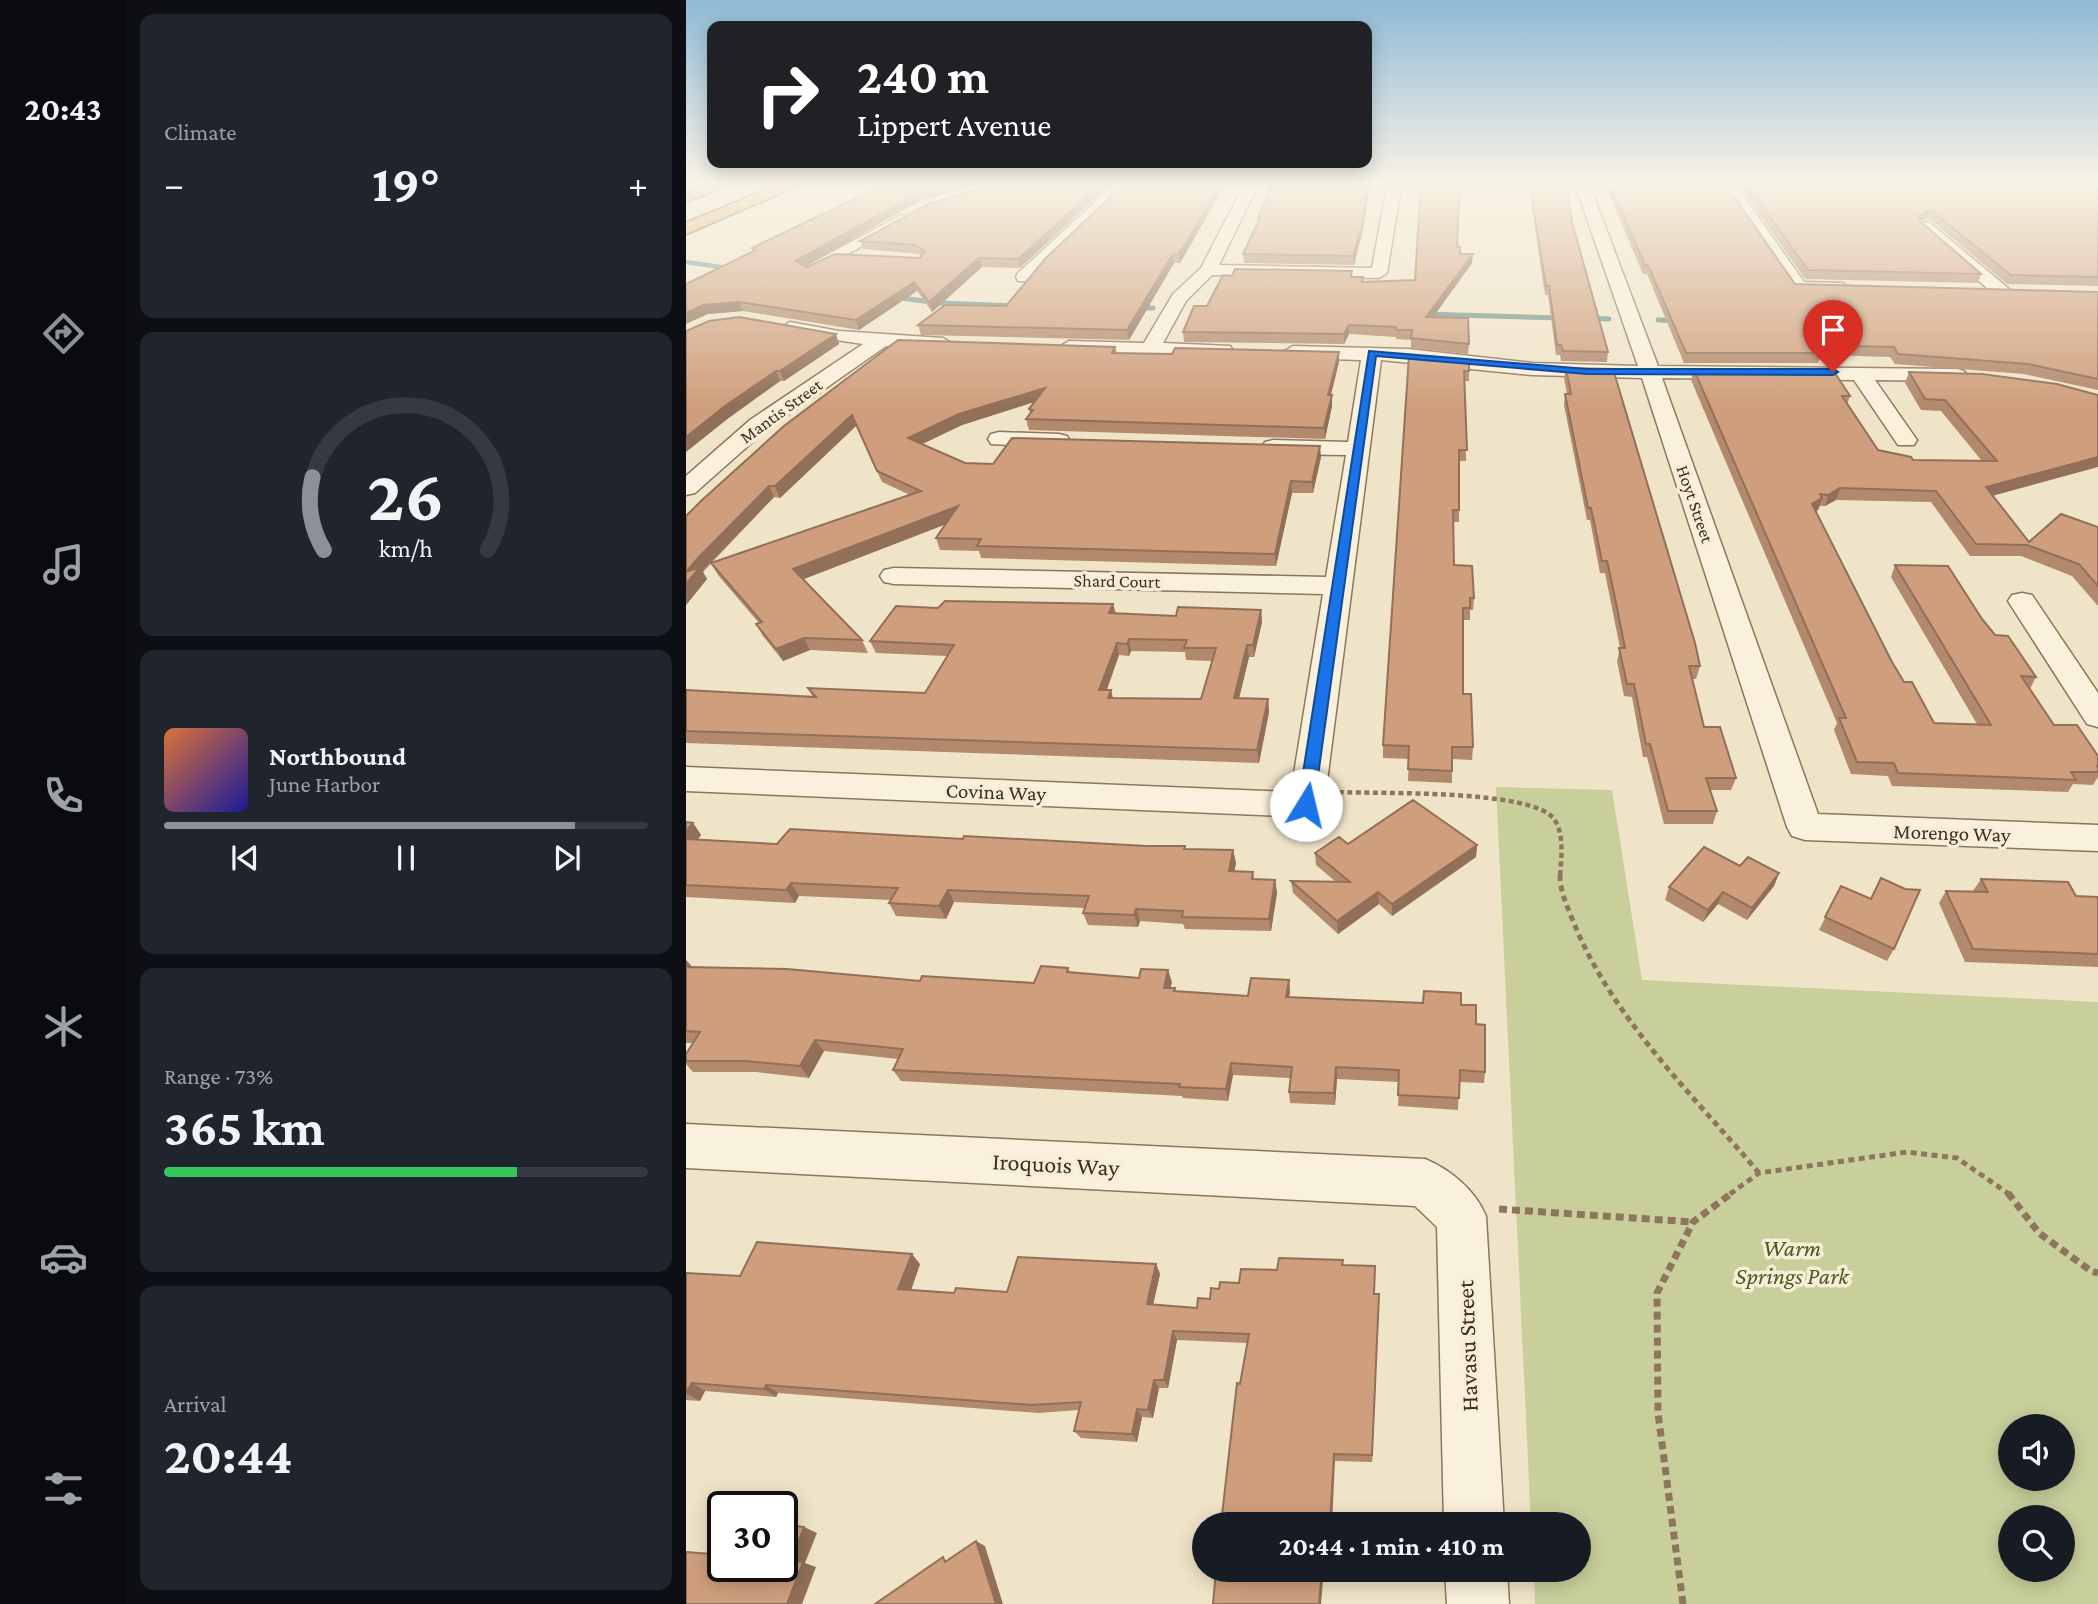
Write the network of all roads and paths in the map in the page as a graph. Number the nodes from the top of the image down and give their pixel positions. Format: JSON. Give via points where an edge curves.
{"nodes":[{"id":1,"x":835,"y":256,"type":"edge"},
{"id":2,"x":849,"y":256,"type":"edge"},
{"id":3,"x":1046,"y":256,"type":"edge"},
{"id":4,"x":1215,"y":256,"type":"edge"},
{"id":5,"x":1382,"y":256,"type":"edge"},
{"id":6,"x":1608,"y":256,"type":"edge"},
{"id":7,"x":1778,"y":256,"type":"edge"},
{"id":8,"x":1964,"y":256,"type":"edge"},
{"id":9,"x":864,"y":257,"type":"edge"},
{"id":10,"x":809,"y":270,"type":"edge"},
{"id":11,"x":1208,"y":270,"type":"junction"},
{"id":12,"x":1024,"y":277,"type":"dead end"},
{"id":13,"x":1853,"y":288,"type":"edge"},
{"id":14,"x":1975,"y":291,"type":"edge"},
{"id":15,"x":774,"y":325,"type":"edge"},
{"id":16,"x":881,"y":341,"type":"junction"},
{"id":17,"x":965,"y":345,"type":"edge"},
{"id":18,"x":1044,"y":346,"type":"edge"},
{"id":19,"x":1151,"y":348,"type":"junction"},
{"id":20,"x":1248,"y":351,"type":"edge"},
{"id":21,"x":1275,"y":351,"type":"edge"},
{"id":22,"x":1372,"y":353,"type":"junction"},
{"id":23,"x":1650,"y":372,"type":"junction"},
{"id":24,"x":1859,"y":372,"type":"junction"},
{"id":25,"x":1978,"y":376,"type":"edge"},
{"id":26,"x":999,"y":439,"type":"dead end"},
{"id":27,"x":1906,"y":440,"type":"dead end"},
{"id":28,"x":1082,"y":442,"type":"edge"},
{"id":29,"x":1249,"y":446,"type":"edge"},
{"id":30,"x":1360,"y":449,"type":"junction"},
{"id":31,"x":686,"y":488,"type":"edge"},
{"id":32,"x":894,"y":576,"type":"dead end"},
{"id":33,"x":1339,"y":586,"type":"junction"},
{"id":34,"x":2022,"y":601,"type":"dead end"},
{"id":35,"x":2098,"y":717,"type":"edge"},
{"id":36,"x":686,"y":779,"type":"edge"},
{"id":37,"x":1307,"y":798,"type":"junction"},
{"id":38,"x":1805,"y":827,"type":"joint"},
{"id":39,"x":2098,"y":838,"type":"edge"},
{"id":40,"x":686,"y":1146,"type":"edge"},
{"id":41,"x":1759,"y":1173,"type":"junction"},
{"id":42,"x":1443,"y":1199,"type":"junction"},
{"id":43,"x":1693,"y":1222,"type":"junction"},
{"id":44,"x":2098,"y":1273,"type":"edge"},
{"id":45,"x":1473,"y":1512,"type":"edge"},
{"id":46,"x":1477,"y":1582,"type":"edge"},
{"id":47,"x":1478,"y":1604,"type":"edge"},
{"id":48,"x":1683,"y":1604,"type":"edge"}],
"edges":[{"from":1,"to":10,"type":"street"},
{"from":2,"to":9,"type":"street"},
{"from":3,"to":12,"type":"street"},
{"from":4,"to":11,"type":"street"},
{"from":5,"to":11,"type":"street","via":[[1379,273]]},
{"from":6,"to":23,"type":"street","name":"Hoyt Street"},
{"from":7,"to":13,"type":"street","via":[[1799,287]]},
{"from":8,"to":14,"type":"street","via":[[2009,292]]},
{"from":11,"to":19,"type":"street","via":[[1179,298]]},
{"from":15,"to":16,"type":"street"},
{"from":16,"to":17,"type":"street"},
{"from":16,"to":31,"type":"street","name":"Mantis Street","via":[[758,425]]},
{"from":18,"to":19,"type":"street"},
{"from":19,"to":20,"type":"street"},
{"from":21,"to":22,"type":"street"},
{"from":22,"to":23,"type":"street","via":[[1532,369]]},
{"from":22,"to":30,"type":"street"},
{"from":23,"to":24,"type":"street"},
{"from":23,"to":38,"type":"street","name":"Hoyt Street"},
{"from":24,"to":25,"type":"street"},
{"from":24,"to":27,"type":"street"},
{"from":26,"to":28,"type":"street"},
{"from":29,"to":30,"type":"street"},
{"from":30,"to":33,"type":"street"},
{"from":32,"to":33,"type":"street","name":"Shard Court"},
{"from":33,"to":37,"type":"street"},
{"from":34,"to":35,"type":"street"},
{"from":36,"to":37,"type":"street","name":"Covina Way"},
{"from":37,"to":41,"type":"path","via":[[1496,798],[1532,805],[1554,819],[1561,841],[1560,889],[1586,953],[1626,1016]]},
{"from":38,"to":39,"type":"street","name":"Morengo Way"},
{"from":40,"to":42,"type":"street","name":"Iroquois Way"},
{"from":41,"to":43,"type":"path"},
{"from":41,"to":44,"type":"path","via":[[1907,1152],[1957,1158],[2008,1193],[2039,1233]]},
{"from":42,"to":43,"type":"path","via":[[1499,1209]]},
{"from":42,"to":45,"type":"street","name":"Havasu Street"},
{"from":43,"to":48,"type":"path","via":[[1657,1293],[1658,1413]]},
{"from":46,"to":47,"type":"street"}]}
